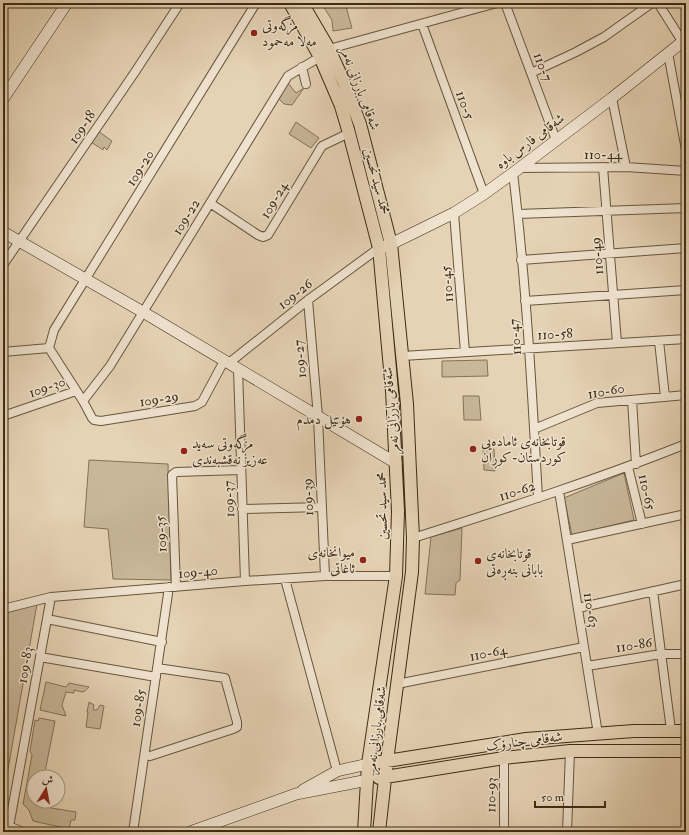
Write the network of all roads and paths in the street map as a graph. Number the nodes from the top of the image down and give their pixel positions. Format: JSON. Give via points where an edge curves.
{"nodes":[{"id":1,"x":67,"y":3,"type":"edge"},
{"id":2,"x":180,"y":3,"type":"edge"},
{"id":3,"x":256,"y":3,"type":"edge"},
{"id":4,"x":290,"y":3,"type":"edge"},
{"id":5,"x":302,"y":3,"type":"edge"},
{"id":6,"x":497,"y":3,"type":"edge"},
{"id":7,"x":505,"y":3,"type":"edge"},
{"id":8,"x":652,"y":3,"type":"edge"},
{"id":9,"x":658,"y":3,"type":"edge"},
{"id":10,"x":422,"y":24,"type":"junction"},
{"id":11,"x":684,"y":40,"type":"edge"},
{"id":12,"x":324,"y":53,"type":"junction"},
{"id":13,"x":668,"y":53,"type":"junction"},
{"id":14,"x":302,"y":67,"type":"junction"},
{"id":15,"x":531,"y":73,"type":"junction"},
{"id":16,"x":306,"y":84,"type":"dead end"},
{"id":17,"x":612,"y":98,"type":"junction"},
{"id":18,"x":3,"y":99,"type":"edge"},
{"id":19,"x":349,"y":133,"type":"junction"},
{"id":20,"x":556,"y":140,"type":"junction"},
{"id":21,"x":686,"y":150,"type":"edge"},
{"id":22,"x":603,"y":167,"type":"junction"},
{"id":23,"x":626,"y":168,"type":"junction"},
{"id":24,"x":517,"y":171,"type":"junction"},
{"id":25,"x":686,"y":171,"type":"edge"},
{"id":26,"x":484,"y":194,"type":"junction"},
{"id":27,"x":210,"y":203,"type":"junction"},
{"id":28,"x":686,"y":208,"type":"edge"},
{"id":29,"x":606,"y":211,"type":"junction"},
{"id":30,"x":454,"y":213,"type":"junction"},
{"id":31,"x":518,"y":214,"type":"junction"},
{"id":32,"x":3,"y":232,"type":"edge"},
{"id":33,"x":19,"y":242,"type":"junction"},
{"id":34,"x":391,"y":244,"type":"junction"},
{"id":35,"x":379,"y":248,"type":"junction"},
{"id":36,"x":686,"y":248,"type":"edge"},
{"id":37,"x":610,"y":254,"type":"junction"},
{"id":38,"x":521,"y":260,"type":"junction"},
{"id":39,"x":3,"y":265,"type":"edge"},
{"id":40,"x":86,"y":280,"type":"junction"},
{"id":41,"x":686,"y":290,"type":"edge"},
{"id":42,"x":613,"y":294,"type":"junction"},
{"id":43,"x":308,"y":300,"type":"junction"},
{"id":44,"x":525,"y":301,"type":"junction"},
{"id":45,"x":143,"y":312,"type":"junction"},
{"id":46,"x":686,"y":339,"type":"edge"},
{"id":47,"x":659,"y":341,"type":"junction"},
{"id":48,"x":617,"y":343,"type":"junction"},
{"id":49,"x":49,"y":348,"type":"junction"},
{"id":50,"x":529,"y":348,"type":"junction"},
{"id":51,"x":3,"y":352,"type":"edge"},
{"id":52,"x":465,"y":352,"type":"junction"},
{"id":53,"x":402,"y":356,"type":"junction"},
{"id":54,"x":230,"y":364,"type":"junction"},
{"id":55,"x":76,"y":391,"type":"junction"},
{"id":56,"x":686,"y":395,"type":"edge"},
{"id":57,"x":665,"y":397,"type":"junction"},
{"id":58,"x":632,"y":400,"type":"junction"},
{"id":59,"x":83,"y":401,"type":"junction"},
{"id":60,"x":3,"y":416,"type":"edge"},
{"id":61,"x":318,"y":417,"type":"junction"},
{"id":62,"x":534,"y":429,"type":"junction"},
{"id":63,"x":686,"y":444,"type":"edge"},
{"id":64,"x":396,"y":463,"type":"junction"},
{"id":65,"x":632,"y":465,"type":"junction"},
{"id":66,"x":241,"y":470,"type":"junction"},
{"id":67,"x":559,"y":491,"type":"junction"},
{"id":68,"x":538,"y":498,"type":"junction"},
{"id":69,"x":322,"y":507,"type":"junction"},
{"id":70,"x":242,"y":509,"type":"junction"},
{"id":71,"x":686,"y":514,"type":"edge"},
{"id":72,"x":642,"y":524,"type":"junction"},
{"id":73,"x":413,"y":538,"type":"junction"},
{"id":74,"x":567,"y":540,"type":"junction"},
{"id":75,"x":325,"y":576,"type":"junction"},
{"id":76,"x":396,"y":576,"type":"junction"},
{"id":77,"x":285,"y":578,"type":"junction"},
{"id":78,"x":245,"y":581,"type":"junction"},
{"id":79,"x":686,"y":584,"type":"edge"},
{"id":80,"x":173,"y":587,"type":"junction"},
{"id":81,"x":653,"y":592,"type":"junction"},
{"id":82,"x":50,"y":597,"type":"junction"},
{"id":83,"x":578,"y":608,"type":"junction"},
{"id":84,"x":3,"y":609,"type":"edge"},
{"id":85,"x":47,"y":619,"type":"junction"},
{"id":86,"x":162,"y":642,"type":"junction"},
{"id":87,"x":584,"y":647,"type":"junction"},
{"id":88,"x":661,"y":654,"type":"junction"},
{"id":89,"x":686,"y":654,"type":"edge"},
{"id":90,"x":40,"y":657,"type":"junction"},
{"id":91,"x":587,"y":666,"type":"junction"},
{"id":92,"x":157,"y":668,"type":"junction"},
{"id":93,"x":156,"y":677,"type":"junction"},
{"id":94,"x":397,"y":684,"type":"junction"},
{"id":95,"x":671,"y":730,"type":"junction"},
{"id":96,"x":686,"y":731,"type":"edge"},
{"id":97,"x":598,"y":734,"type":"junction"},
{"id":98,"x":570,"y":751,"type":"junction"},
{"id":99,"x":686,"y":751,"type":"edge"},
{"id":100,"x":145,"y":755,"type":"junction"},
{"id":101,"x":504,"y":758,"type":"junction"},
{"id":102,"x":387,"y":761,"type":"junction"},
{"id":103,"x":368,"y":764,"type":"junction"},
{"id":104,"x":337,"y":771,"type":"junction"},
{"id":105,"x":386,"y":776,"type":"junction"},
{"id":106,"x":368,"y":780,"type":"junction"},
{"id":107,"x":296,"y":794,"type":"junction"},
{"id":108,"x":6,"y":828,"type":"edge"},
{"id":109,"x":20,"y":832,"type":"edge"},
{"id":110,"x":133,"y":832,"type":"edge"},
{"id":111,"x":190,"y":832,"type":"edge"},
{"id":112,"x":364,"y":832,"type":"edge"},
{"id":113,"x":379,"y":832,"type":"edge"},
{"id":114,"x":504,"y":832,"type":"edge"},
{"id":115,"x":568,"y":832,"type":"edge"}],
"edges":[{"from":1,"to":18,"type":"street"},
{"from":2,"to":33,"type":"street","name":"109-18","via":[[136,72]]},
{"from":3,"to":40,"type":"street","name":"109-20"},
{"from":4,"to":12,"type":"main road","name":"محمد سید تحسین"},
{"from":5,"to":12,"type":"main road","name":"شەقامی بارزانی نەمر"},
{"from":6,"to":10,"type":"street","name":"109-22"},
{"from":7,"to":15,"type":"street","name":"110-7"},
{"from":8,"to":15,"type":"street","via":[[604,37]]},
{"from":9,"to":11,"type":"street"},
{"from":10,"to":12,"type":"street","name":"109-22"},
{"from":10,"to":26,"type":"street","name":"110-5"},
{"from":11,"to":13,"type":"street","name":"شەقامی فارس باوە"},
{"from":12,"to":14,"type":"street","name":"109-22"},
{"from":12,"to":19,"type":"main road","name":"محمد سید تحسین"},
{"from":12,"to":34,"type":"main road","name":"شەقامی بارزانی نەمر","via":[[344,82],[360,124]]},
{"from":13,"to":17,"type":"street","name":"شەقامی فارس باوە"},
{"from":13,"to":21,"type":"street"},
{"from":14,"to":16,"type":"street"},
{"from":14,"to":27,"type":"street","name":"109-22","via":[[288,76]]},
{"from":15,"to":20,"type":"street","name":"110-7"},
{"from":17,"to":20,"type":"street","name":"شەقامی فارس باوە"},
{"from":17,"to":23,"type":"street"},
{"from":19,"to":27,"type":"street","name":"109-24","via":[[322,146],[268,235],[263,237]]},
{"from":19,"to":35,"type":"main road","name":"محمد سید تحسین"},
{"from":20,"to":24,"type":"street","name":"شەقامی فارس باوە"},
{"from":22,"to":23,"type":"street","name":"110-44"},
{"from":22,"to":24,"type":"street","name":"110-44"},
{"from":22,"to":29,"type":"street","name":"110-49"},
{"from":23,"to":25,"type":"street","name":"110-44"},
{"from":24,"to":26,"type":"street","name":"شەقامی فارس باوە"},
{"from":24,"to":31,"type":"street","name":"110-47"},
{"from":26,"to":30,"type":"street","name":"شەقامی فارس باوە"},
{"from":27,"to":45,"type":"street","name":"109-22"},
{"from":28,"to":29,"type":"street"},
{"from":29,"to":31,"type":"street"},
{"from":29,"to":37,"type":"street","name":"110-49"},
{"from":30,"to":34,"type":"street","name":"شەقامی فارس باوە"},
{"from":30,"to":52,"type":"street","name":"110-45"},
{"from":31,"to":38,"type":"street","name":"110-47"},
{"from":32,"to":33,"type":"street"},
{"from":33,"to":39,"type":"street","name":"109-18"},
{"from":33,"to":40,"type":"street"},
{"from":34,"to":35,"type":"street","name":"شەقامی فارس باوە"},
{"from":34,"to":53,"type":"main road","name":"شەقامی بارزانی نەمر"},
{"from":35,"to":43,"type":"street","name":"109-26"},
{"from":35,"to":64,"type":"main road","name":"محمد سید تحسین"},
{"from":36,"to":37,"type":"street"},
{"from":37,"to":38,"type":"street"},
{"from":37,"to":42,"type":"street","name":"110-49"},
{"from":38,"to":44,"type":"street","name":"110-47"},
{"from":40,"to":45,"type":"street"},
{"from":40,"to":49,"type":"street","name":"109-20","via":[[54,330]]},
{"from":41,"to":42,"type":"street"},
{"from":42,"to":44,"type":"street"},
{"from":42,"to":48,"type":"street","name":"110-49"},
{"from":43,"to":54,"type":"street","name":"109-26"},
{"from":43,"to":61,"type":"street","name":"109-27"},
{"from":44,"to":50,"type":"street","name":"110-47"},
{"from":45,"to":54,"type":"street"},
{"from":45,"to":59,"type":"street","name":"109-22","via":[[110,366]]},
{"from":46,"to":47,"type":"street","name":"110-58"},
{"from":47,"to":48,"type":"street","name":"110-58"},
{"from":47,"to":57,"type":"street"},
{"from":48,"to":50,"type":"street","name":"110-58"},
{"from":49,"to":51,"type":"street"},
{"from":49,"to":55,"type":"street","name":"109-29"},
{"from":50,"to":52,"type":"street","name":"110-58"},
{"from":50,"to":62,"type":"street","name":"110-47"},
{"from":52,"to":53,"type":"street","name":"110-58"},
{"from":53,"to":73,"type":"main road","name":"شەقامی بارزانی نەمر","via":[[407,404]]},
{"from":54,"to":59,"type":"street","name":"109-29","via":[[202,402],[195,406],[101,421],[92,418]]},
{"from":54,"to":61,"type":"street"},
{"from":54,"to":66,"type":"street","name":"109-37"},
{"from":55,"to":59,"type":"street","name":"109-29"},
{"from":55,"to":60,"type":"street","name":"109-30"},
{"from":56,"to":57,"type":"street","name":"110-60"},
{"from":57,"to":58,"type":"street","name":"110-60"},
{"from":58,"to":62,"type":"street","name":"110-60","via":[[592,404]]},
{"from":58,"to":65,"type":"street","name":"110-65"},
{"from":61,"to":64,"type":"street"},
{"from":61,"to":69,"type":"street","name":"109-39"},
{"from":62,"to":68,"type":"street","name":"110-47"},
{"from":63,"to":65,"type":"street","name":"110-62"},
{"from":64,"to":76,"type":"main road","name":"محمد سید تحسین"},
{"from":65,"to":67,"type":"street","name":"110-62"},
{"from":65,"to":72,"type":"street","name":"110-65"},
{"from":66,"to":70,"type":"street","name":"109-37"},
{"from":66,"to":80,"type":"street","name":"109-35","via":[[176,472],[172,475]]},
{"from":67,"to":68,"type":"street","name":"110-62"},
{"from":67,"to":74,"type":"street","name":"110-63"},
{"from":68,"to":73,"type":"street","name":"110-62"},
{"from":69,"to":70,"type":"street"},
{"from":69,"to":75,"type":"street","name":"109-39"},
{"from":70,"to":78,"type":"street","name":"109-37"},
{"from":71,"to":72,"type":"street"},
{"from":72,"to":74,"type":"street"},
{"from":73,"to":94,"type":"main road","name":"شەقامی بارزانی نەمر","via":[[412,572]]},
{"from":74,"to":83,"type":"street","name":"110-63"},
{"from":75,"to":76,"type":"street","name":"109-40"},
{"from":75,"to":77,"type":"street","name":"109-40"},
{"from":76,"to":103,"type":"main road","name":"محمد سید تحسین"},
{"from":77,"to":78,"type":"street","name":"109-40"},
{"from":77,"to":104,"type":"street"},
{"from":78,"to":80,"type":"street","name":"109-40"},
{"from":79,"to":81,"type":"street"},
{"from":80,"to":82,"type":"street","name":"109-40"},
{"from":80,"to":86,"type":"street","name":"109-85"},
{"from":81,"to":83,"type":"street"},
{"from":81,"to":88,"type":"street"},
{"from":82,"to":84,"type":"street","name":"109-40"},
{"from":82,"to":85,"type":"street","name":"109-83"},
{"from":83,"to":87,"type":"street","name":"110-63"},
{"from":85,"to":86,"type":"street"},
{"from":85,"to":90,"type":"street","name":"109-83"},
{"from":86,"to":92,"type":"street","name":"109-85"},
{"from":87,"to":91,"type":"street","name":"110-63"},
{"from":87,"to":94,"type":"street","name":"110-64"},
{"from":88,"to":89,"type":"street","name":"110-86"},
{"from":88,"to":91,"type":"street","name":"110-86"},
{"from":88,"to":95,"type":"street"},
{"from":90,"to":93,"type":"street"},
{"from":90,"to":108,"type":"street","name":"109-83"},
{"from":91,"to":97,"type":"street","name":"110-63"},
{"from":92,"to":93,"type":"street","name":"109-85"},
{"from":92,"to":100,"type":"street","via":[[225,678],[237,727],[150,756]]},
{"from":93,"to":100,"type":"street","name":"109-85"},
{"from":94,"to":102,"type":"main road","name":"شەقامی بارزانی نەمر"},
{"from":95,"to":96,"type":"main road","name":"شەقامی چنارۆک"},
{"from":95,"to":97,"type":"main road","name":"شەقامی چنارۆک"},
{"from":97,"to":102,"type":"main road","name":"شەقامی چنارۆک","via":[[526,739]]},
{"from":98,"to":99,"type":"main road","name":"شەقامی چنارۆک"},
{"from":98,"to":101,"type":"main road","name":"شەقامی چنارۆک"},
{"from":98,"to":115,"type":"street"},
{"from":100,"to":110,"type":"street","name":"109-85"},
{"from":101,"to":105,"type":"main road","name":"شەقامی چنارۆک"},
{"from":101,"to":114,"type":"street","name":"110-93"},
{"from":102,"to":103,"type":"main road","name":"شەقامی چنارۆک"},
{"from":102,"to":105,"type":"main road","name":"شەقامی بارزانی نەمر"},
{"from":103,"to":104,"type":"street"},
{"from":103,"to":106,"type":"main road","name":"محمد سید تحسین"},
{"from":104,"to":107,"type":"street"},
{"from":105,"to":106,"type":"main road","name":"شەقامی چنارۆک"},
{"from":105,"to":113,"type":"main road","name":"شەقامی بارزانی نەمر"},
{"from":106,"to":107,"type":"street"},
{"from":106,"to":112,"type":"main road","name":"محمد سید تحسین"},
{"from":107,"to":111,"type":"street"},
{"from":108,"to":109,"type":"street"}]}
